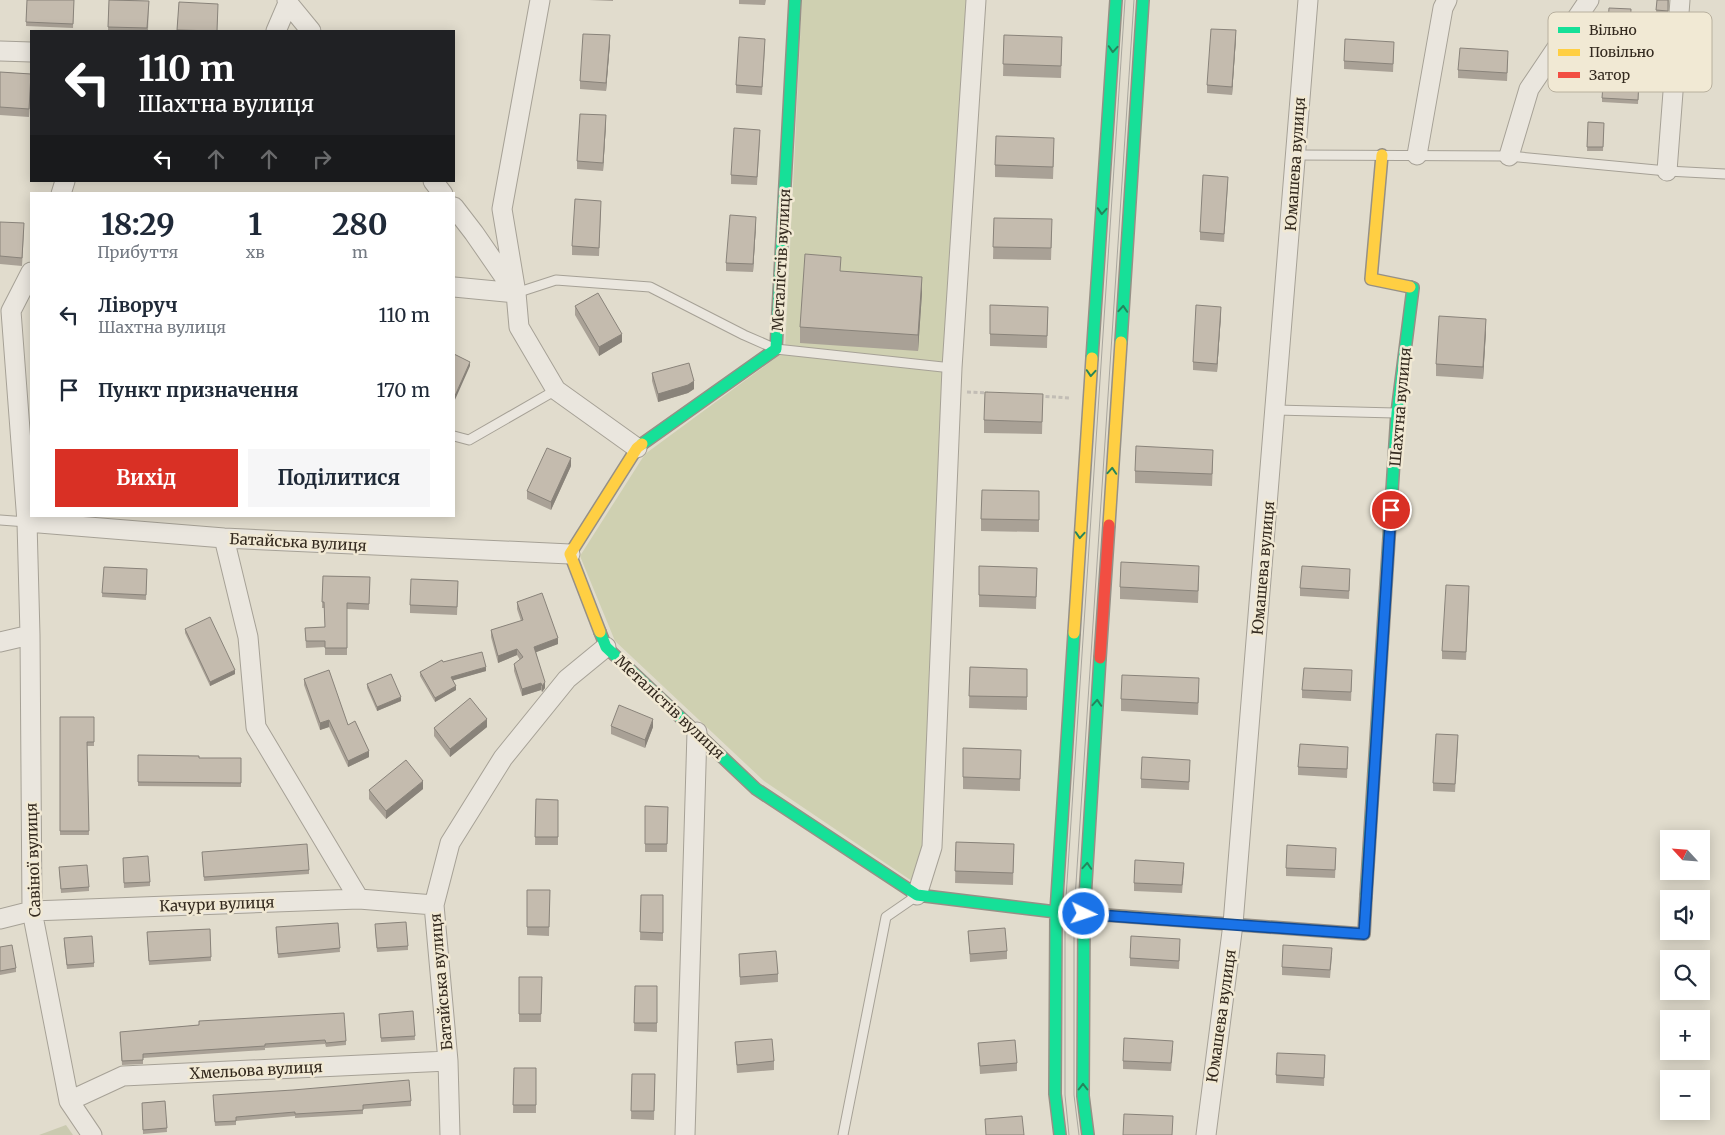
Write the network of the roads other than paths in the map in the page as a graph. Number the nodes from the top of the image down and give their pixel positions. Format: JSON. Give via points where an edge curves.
{"nodes":[{"id":1,"x":540,"y":0,"type":"edge"},
{"id":2,"x":795,"y":0,"type":"edge"},
{"id":3,"x":976,"y":0,"type":"edge"},
{"id":4,"x":1116,"y":0,"type":"edge"},
{"id":5,"x":1143,"y":0,"type":"edge"},
{"id":6,"x":1308,"y":0,"type":"edge"},
{"id":7,"x":1447,"y":0,"type":"edge"},
{"id":8,"x":1589,"y":0,"type":"edge"},
{"id":9,"x":288,"y":2,"type":"edge"},
{"id":10,"x":1581,"y":12,"type":"edge"},
{"id":11,"x":276,"y":30,"type":"edge"},
{"id":12,"x":310,"y":30,"type":"edge"},
{"id":13,"x":0,"y":50,"type":"edge"},
{"id":14,"x":30,"y":52,"type":"edge"},
{"id":15,"x":1548,"y":61,"type":"edge"},
{"id":16,"x":1673,"y":92,"type":"edge"},
{"id":17,"x":1295,"y":155,"type":"junction"},
{"id":18,"x":1382,"y":155,"type":"junction"},
{"id":19,"x":1417,"y":155,"type":"junction"},
{"id":20,"x":1509,"y":156,"type":"junction"},
{"id":21,"x":1667,"y":171,"type":"junction"},
{"id":22,"x":1725,"y":174,"type":"edge"},
{"id":23,"x":433,"y":182,"type":"edge"},
{"id":24,"x":441,"y":192,"type":"edge"},
{"id":25,"x":455,"y":208,"type":"edge"},
{"id":26,"x":30,"y":274,"type":"edge"},
{"id":27,"x":455,"y":287,"type":"edge"},
{"id":28,"x":516,"y":293,"type":"junction"},
{"id":29,"x":6,"y":311,"type":"edge"},
{"id":30,"x":776,"y":349,"type":"junction"},
{"id":31,"x":952,"y":368,"type":"junction"},
{"id":32,"x":556,"y":390,"type":"junction"},
{"id":33,"x":1276,"y":410,"type":"junction"},
{"id":34,"x":1398,"y":413,"type":"junction"},
{"id":35,"x":455,"y":436,"type":"edge"},
{"id":36,"x":637,"y":448,"type":"junction"},
{"id":37,"x":0,"y":520,"type":"edge"},
{"id":38,"x":27,"y":522,"type":"junction"},
{"id":39,"x":224,"y":538,"type":"junction"},
{"id":40,"x":570,"y":554,"type":"junction"},
{"id":41,"x":30,"y":635,"type":"junction"},
{"id":42,"x":0,"y":642,"type":"edge"},
{"id":43,"x":606,"y":647,"type":"junction"},
{"id":44,"x":696,"y":732,"type":"junction"},
{"id":45,"x":917,"y":895,"type":"junction"},
{"id":46,"x":359,"y":899,"type":"junction"},
{"id":47,"x":434,"y":905,"type":"junction"},
{"id":48,"x":32,"y":911,"type":"junction"},
{"id":49,"x":1056,"y":912,"type":"junction"},
{"id":50,"x":1084,"y":914,"type":"junction"},
{"id":51,"x":0,"y":919,"type":"edge"},
{"id":52,"x":1233,"y":924,"type":"junction"},
{"id":53,"x":448,"y":1061,"type":"junction"},
{"id":54,"x":70,"y":1101,"type":"junction"},
{"id":55,"x":92,"y":1135,"type":"edge"},
{"id":56,"x":450,"y":1135,"type":"edge"},
{"id":57,"x":684,"y":1135,"type":"edge"},
{"id":58,"x":843,"y":1135,"type":"edge"},
{"id":59,"x":1060,"y":1135,"type":"edge"},
{"id":60,"x":1088,"y":1135,"type":"edge"},
{"id":61,"x":1206,"y":1135,"type":"edge"}],
"edges":[{"from":1,"to":28,"type":"street","via":[[502,208]]},
{"from":2,"to":30,"type":"street","name":"Металістів вулиця"},
{"from":3,"to":31,"type":"street"},
{"from":4,"to":49,"type":"street","one_way":true},
{"from":50,"to":5,"type":"street","one_way":true},
{"from":6,"to":17,"type":"street","name":"Юмашева вулиця"},
{"from":7,"to":19,"type":"street"},
{"from":8,"to":10,"type":"street"},
{"from":9,"to":11,"type":"street"},
{"from":9,"to":12,"type":"street"},
{"from":13,"to":14,"type":"street"},
{"from":15,"to":20,"type":"street","via":[[1529,89]]},
{"from":16,"to":21,"type":"street"},
{"from":17,"to":18,"type":"lane"},
{"from":17,"to":33,"type":"street","name":"Юмашева вулиця"},
{"from":18,"to":19,"type":"lane"},
{"from":18,"to":34,"type":"street","name":"Шахтна вулиця","via":[[1371,279],[1413,288]]},
{"from":19,"to":20,"type":"lane"},
{"from":20,"to":21,"type":"lane"},
{"from":21,"to":22,"type":"lane"},
{"from":23,"to":24,"type":"street"},
{"from":25,"to":28,"type":"street"},
{"from":26,"to":29,"type":"street"},
{"from":27,"to":28,"type":"street"},
{"from":28,"to":30,"type":"lane","via":[[556,280],[650,287]]},
{"from":28,"to":32,"type":"street","via":[[519,327]]},
{"from":29,"to":38,"type":"street","name":"Савіної вулиця"},
{"from":30,"to":31,"type":"lane"},
{"from":30,"to":36,"type":"street","name":"Металістів вулиця"},
{"from":31,"to":45,"type":"street","via":[[932,847]]},
{"from":32,"to":35,"type":"lane","via":[[469,440]]},
{"from":32,"to":36,"type":"street"},
{"from":33,"to":34,"type":"lane"},
{"from":33,"to":52,"type":"street","name":"Юмашева вулиця"},
{"from":34,"to":52,"type":"street","name":"Шахтна вулиця","via":[[1364,934]]},
{"from":36,"to":40,"type":"street","name":"Металістів вулиця"},
{"from":37,"to":38,"type":"lane"},
{"from":38,"to":39,"type":"street","name":"Батайська вулиця"},
{"from":38,"to":41,"type":"street","name":"Савіної вулиця"},
{"from":39,"to":40,"type":"street","name":"Батайська вулиця"},
{"from":39,"to":46,"type":"street","via":[[248,637],[256,727]]},
{"from":40,"to":43,"type":"street","name":"Металістів вулиця"},
{"from":41,"to":42,"type":"street"},
{"from":41,"to":48,"type":"street","name":"Савіної вулиця"},
{"from":43,"to":44,"type":"street","name":"Металістів вулиця"},
{"from":43,"to":47,"type":"street","name":"Батайська вулиця","via":[[567,679],[503,758],[450,843]]},
{"from":44,"to":45,"type":"street","name":"Металістів вулиця","via":[[756,789]]},
{"from":44,"to":57,"type":"street"},
{"from":45,"to":49,"type":"street","name":"Шахтна вулиця"},
{"from":45,"to":58,"type":"lane","via":[[886,917]]},
{"from":46,"to":47,"type":"street","name":"Качури вулиця"},
{"from":46,"to":48,"type":"street","name":"Качури вулиця"},
{"from":47,"to":53,"type":"street","name":"Батайська вулиця"},
{"from":48,"to":51,"type":"street","name":"Качури вулиця"},
{"from":48,"to":54,"type":"street","name":"Савіної вулиця"},
{"from":49,"to":50,"type":"street","name":"Шахтна вулиця"},
{"from":49,"to":59,"type":"street","via":[[1055,1094]]},
{"from":50,"to":52,"type":"street","name":"Шахтна вулиця"},
{"from":60,"to":50,"type":"street","one_way":true,"via":[[1083,1096]]},
{"from":52,"to":61,"type":"street","name":"Юмашева вулиця"},
{"from":53,"to":54,"type":"street","name":"Хмельова вулиця","via":[[123,1076]]},
{"from":53,"to":56,"type":"street","name":"Батайська вулиця"},
{"from":54,"to":55,"type":"street","name":"Савіної вулиця"}]}
